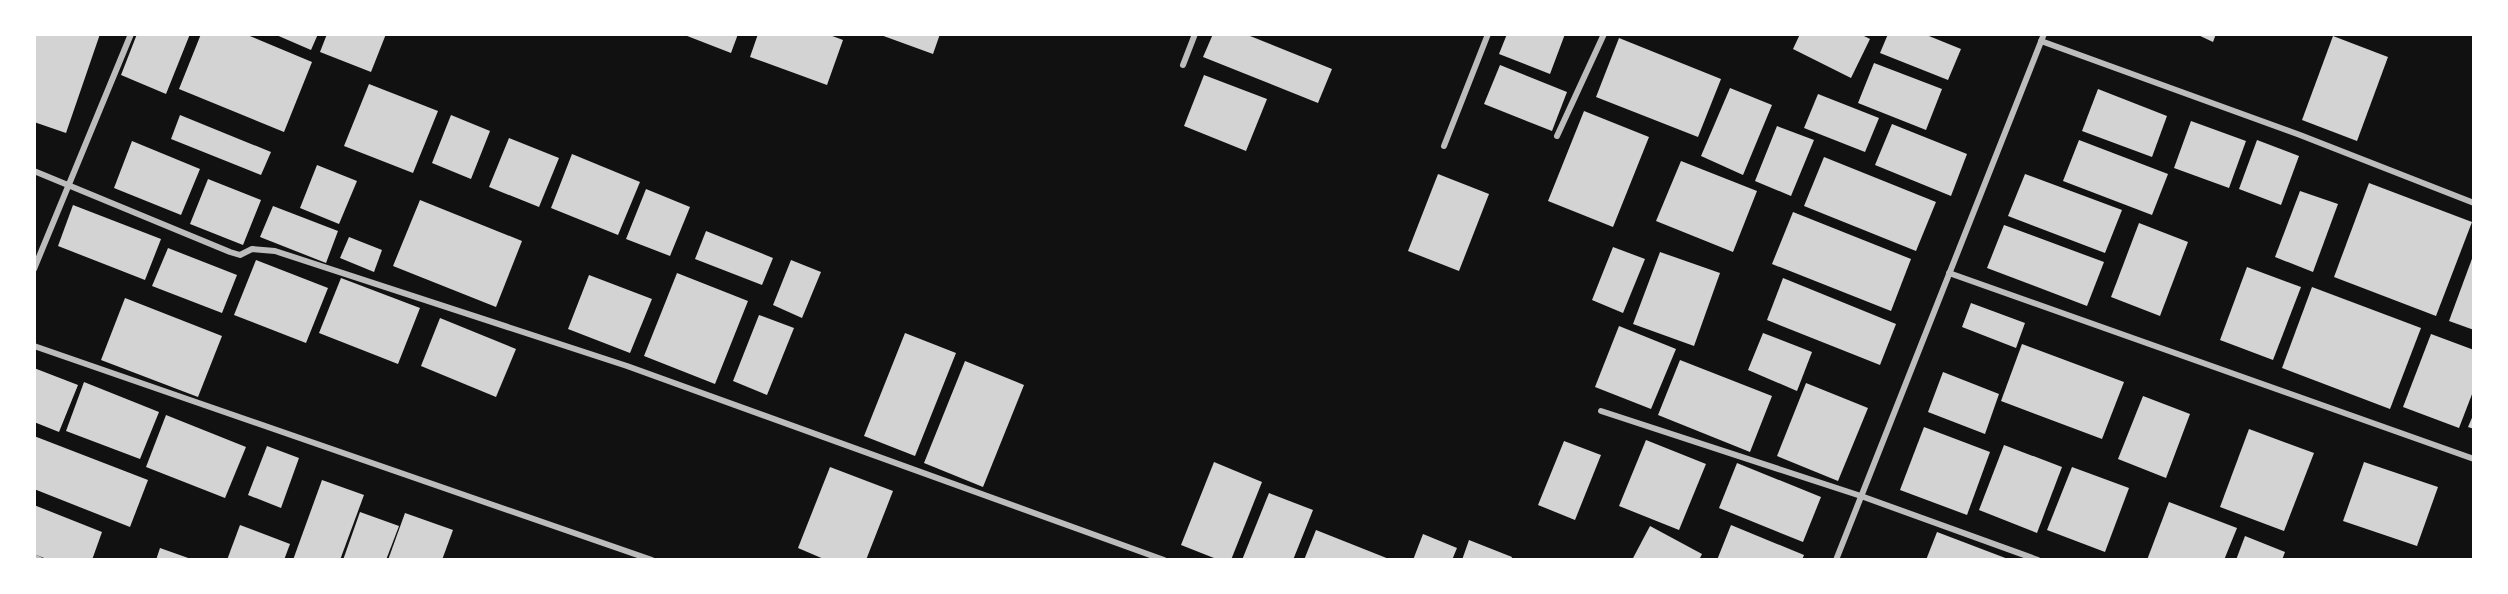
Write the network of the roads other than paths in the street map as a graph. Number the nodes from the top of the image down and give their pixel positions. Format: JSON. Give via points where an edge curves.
{"nodes":[{"id":1,"x":131,"y":34,"type":"edge"},
{"id":2,"x":1195,"y":34,"type":"edge"},
{"id":3,"x":1488,"y":34,"type":"edge"},
{"id":4,"x":1604,"y":34,"type":"edge"},
{"id":5,"x":2042,"y":38,"type":"edge"},
{"id":6,"x":1183,"y":65,"type":"dead end"},
{"id":7,"x":1557,"y":136,"type":"dead end"},
{"id":8,"x":1444,"y":146,"type":"dead end"},
{"id":9,"x":34,"y":171,"type":"edge"},
{"id":10,"x":69,"y":185,"type":"junction"},
{"id":11,"x":2474,"y":203,"type":"edge"},
{"id":12,"x":34,"y":269,"type":"edge"},
{"id":13,"x":1949,"y":273,"type":"junction"},
{"id":14,"x":34,"y":346,"type":"edge"},
{"id":15,"x":1601,"y":411,"type":"dead end"},
{"id":16,"x":2474,"y":459,"type":"edge"},
{"id":17,"x":1861,"y":496,"type":"junction"},
{"id":18,"x":34,"y":557,"type":"edge"},
{"id":19,"x":40,"y":560,"type":"edge"},
{"id":20,"x":652,"y":560,"type":"edge"},
{"id":21,"x":1164,"y":560,"type":"edge"},
{"id":22,"x":1836,"y":560,"type":"edge"},
{"id":23,"x":2038,"y":560,"type":"edge"}],
"edges":[{"from":1,"to":10,"type":"street"},
{"from":2,"to":6,"type":"street"},
{"from":3,"to":8,"type":"street"},
{"from":4,"to":7,"type":"street"},
{"from":5,"to":11,"type":"street"},
{"from":5,"to":13,"type":"street"},
{"from":9,"to":10,"type":"street"},
{"from":10,"to":12,"type":"street"},
{"from":10,"to":21,"type":"street","via":[[230,252],[240,255],[252,249],[275,251],[627,366]]},
{"from":13,"to":16,"type":"street"},
{"from":13,"to":17,"type":"street"},
{"from":14,"to":20,"type":"street"},
{"from":15,"to":17,"type":"street"},
{"from":17,"to":22,"type":"street"},
{"from":17,"to":23,"type":"street"},
{"from":18,"to":19,"type":"street"}]}
